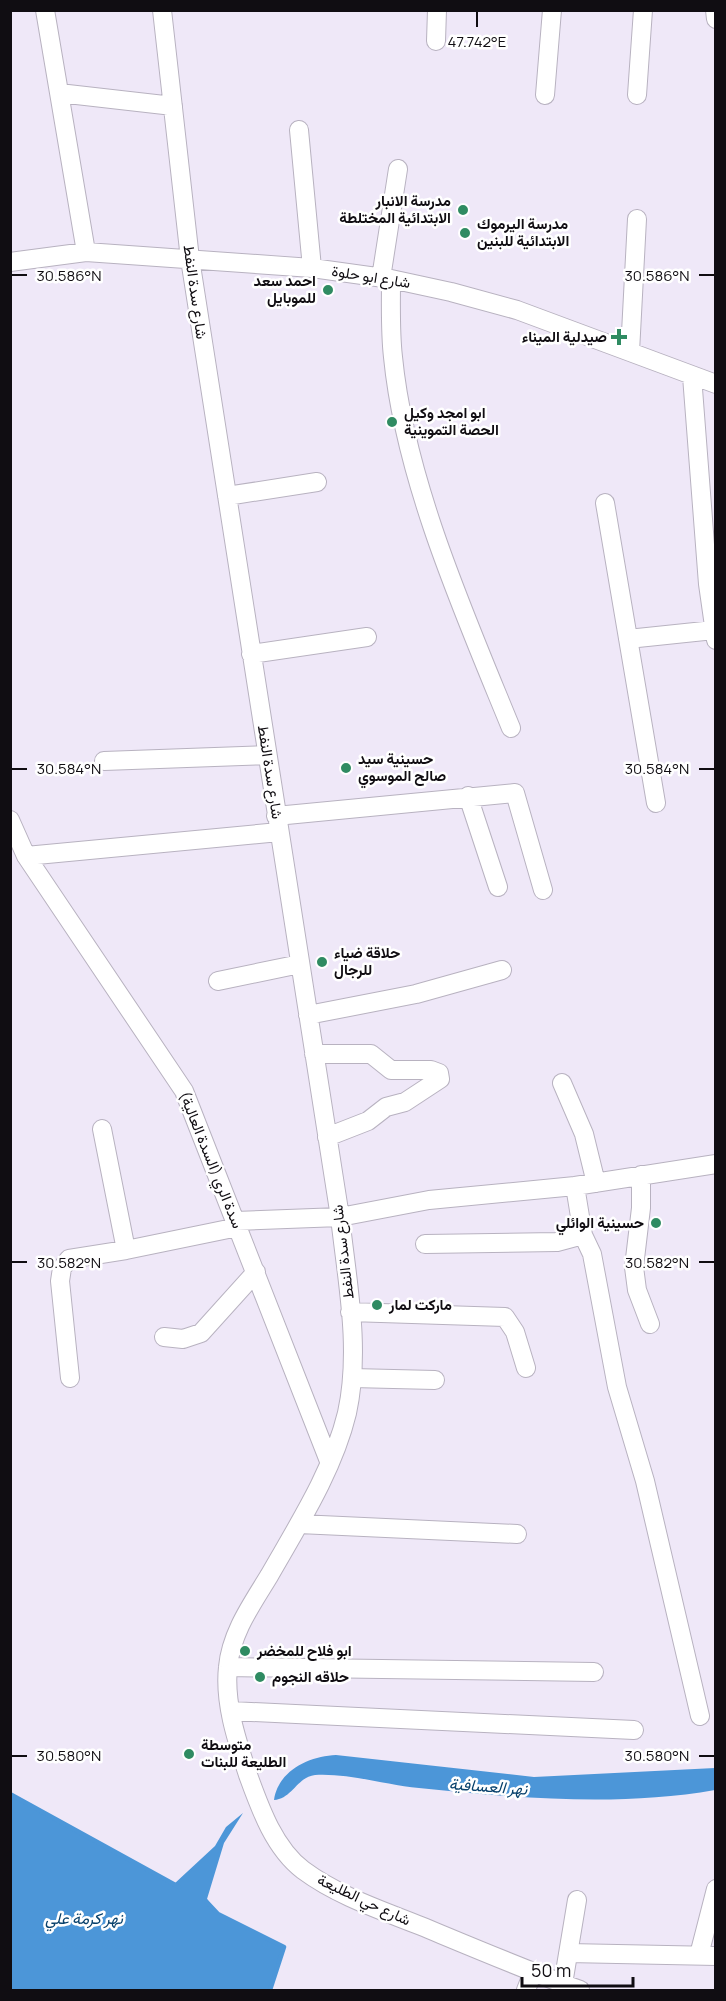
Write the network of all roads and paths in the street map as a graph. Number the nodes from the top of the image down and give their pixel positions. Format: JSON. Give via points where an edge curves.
{"nodes":[{"id":1,"x":45,"y":10,"type":"edge"},
{"id":2,"x":162,"y":10,"type":"edge"},
{"id":3,"x":437,"y":10,"type":"edge"},
{"id":4,"x":552,"y":10,"type":"edge"},
{"id":5,"x":643,"y":10,"type":"edge"},
{"id":6,"x":715,"y":10,"type":"edge"},
{"id":7,"x":716,"y":19,"type":"edge"},
{"id":8,"x":436,"y":40,"type":"dead end"},
{"id":9,"x":59,"y":93,"type":"junction"},
{"id":10,"x":545,"y":95,"type":"dead end"},
{"id":11,"x":637,"y":95,"type":"dead end"},
{"id":12,"x":173,"y":106,"type":"junction"},
{"id":13,"x":299,"y":130,"type":"dead end"},
{"id":14,"x":398,"y":169,"type":"dead end"},
{"id":15,"x":637,"y":219,"type":"dead end"},
{"id":16,"x":86,"y":252,"type":"junction"},
{"id":17,"x":190,"y":259,"type":"junction"},
{"id":18,"x":10,"y":262,"type":"edge"},
{"id":19,"x":312,"y":268,"type":"junction"},
{"id":20,"x":386,"y":279,"type":"junction"},
{"id":21,"x":630,"y":352,"type":"junction"},
{"id":22,"x":692,"y":376,"type":"junction"},
{"id":23,"x":716,"y":384,"type":"edge"},
{"id":24,"x":317,"y":482,"type":"dead end"},
{"id":25,"x":226,"y":496,"type":"junction"},
{"id":26,"x":605,"y":503,"type":"dead end"},
{"id":27,"x":715,"y":635,"type":"edge"},
{"id":28,"x":367,"y":637,"type":"dead end"},
{"id":29,"x":628,"y":639,"type":"junction"},
{"id":30,"x":251,"y":654,"type":"junction"},
{"id":31,"x":511,"y":728,"type":"dead end"},
{"id":32,"x":267,"y":755,"type":"junction"},
{"id":33,"x":104,"y":761,"type":"dead end"},
{"id":34,"x":468,"y":796,"type":"junction"},
{"id":35,"x":656,"y":803,"type":"dead end"},
{"id":36,"x":10,"y":820,"type":"edge"},
{"id":37,"x":278,"y":824,"type":"junction"},
{"id":38,"x":26,"y":856,"type":"junction"},
{"id":39,"x":498,"y":887,"type":"dead end"},
{"id":40,"x":543,"y":890,"type":"dead end"},
{"id":41,"x":300,"y":964,"type":"junction"},
{"id":42,"x":502,"y":970,"type":"dead end"},
{"id":43,"x":218,"y":981,"type":"dead end"},
{"id":44,"x":308,"y":1015,"type":"junction"},
{"id":45,"x":314,"y":1054,"type":"junction"},
{"id":46,"x":562,"y":1083,"type":"dead end"},
{"id":47,"x":102,"y":1129,"type":"dead end"},
{"id":48,"x":327,"y":1137,"type":"junction"},
{"id":49,"x":716,"y":1164,"type":"edge"},
{"id":50,"x":641,"y":1175,"type":"junction"},
{"id":51,"x":596,"y":1183,"type":"junction"},
{"id":52,"x":575,"y":1186,"type":"junction"},
{"id":53,"x":340,"y":1217,"type":"junction"},
{"id":54,"x":237,"y":1224,"type":"junction"},
{"id":55,"x":583,"y":1235,"type":"junction"},
{"id":56,"x":425,"y":1244,"type":"dead end"},
{"id":57,"x":126,"y":1250,"type":"junction"},
{"id":58,"x":256,"y":1272,"type":"junction"},
{"id":59,"x":350,"y":1312,"type":"junction"},
{"id":60,"x":650,"y":1324,"type":"dead end"},
{"id":61,"x":164,"y":1337,"type":"dead end"},
{"id":62,"x":526,"y":1368,"type":"dead end"},
{"id":63,"x":70,"y":1378,"type":"dead end"},
{"id":64,"x":352,"y":1378,"type":"junction"},
{"id":65,"x":435,"y":1380,"type":"dead end"},
{"id":66,"x":329,"y":1461,"type":"junction"},
{"id":67,"x":299,"y":1524,"type":"junction"},
{"id":68,"x":518,"y":1534,"type":"dead end"},
{"id":69,"x":228,"y":1667,"type":"junction"},
{"id":70,"x":594,"y":1672,"type":"dead end"},
{"id":71,"x":231,"y":1711,"type":"junction"},
{"id":72,"x":700,"y":1716,"type":"dead end"},
{"id":73,"x":634,"y":1730,"type":"dead end"},
{"id":74,"x":716,"y":1889,"type":"edge"},
{"id":75,"x":577,"y":1900,"type":"dead end"},
{"id":76,"x":568,"y":1953,"type":"junction"},
{"id":77,"x":707,"y":1955,"type":"edge"},
{"id":78,"x":533,"y":1972,"type":"junction"},
{"id":79,"x":571,"y":1987,"type":"edge"},
{"id":80,"x":526,"y":1990,"type":"edge"}],
"edges":[{"from":1,"to":9,"type":"street"},
{"from":2,"to":12,"type":"street","name":"شارع سدة النفط"},
{"from":3,"to":8,"type":"street"},
{"from":4,"to":10,"type":"street"},
{"from":5,"to":11,"type":"street"},
{"from":6,"to":7,"type":"street"},
{"from":9,"to":12,"type":"street"},
{"from":9,"to":16,"type":"street"},
{"from":12,"to":17,"type":"street","name":"شارع سدة النفط"},
{"from":13,"to":19,"type":"street"},
{"from":14,"to":20,"type":"street"},
{"from":15,"to":21,"type":"street"},
{"from":16,"to":17,"type":"street","name":"شارع ابو حلوة"},
{"from":16,"to":18,"type":"street","name":"شارع ابو حلوة"},
{"from":17,"to":19,"type":"street","name":"شارع ابو حلوة"},
{"from":17,"to":25,"type":"street","name":"شارع سدة النفط"},
{"from":19,"to":20,"type":"street","name":"شارع ابو حلوة"},
{"from":20,"to":21,"type":"street","name":"شارع ابو حلوة","via":[[517,310]]},
{"from":20,"to":31,"type":"street","via":[[404,426],[462,606]]},
{"from":21,"to":22,"type":"street","name":"شارع ابو حلوة"},
{"from":22,"to":23,"type":"street","name":"شارع ابو حلوة"},
{"from":22,"to":27,"type":"street"},
{"from":24,"to":25,"type":"street"},
{"from":25,"to":30,"type":"street","name":"شارع سدة النفط"},
{"from":26,"to":29,"type":"street"},
{"from":27,"to":29,"type":"street"},
{"from":28,"to":30,"type":"street"},
{"from":29,"to":35,"type":"street"},
{"from":30,"to":32,"type":"street","name":"شارع سدة النفط"},
{"from":32,"to":33,"type":"street"},
{"from":32,"to":37,"type":"street","name":"شارع سدة النفط"},
{"from":34,"to":37,"type":"street"},
{"from":34,"to":39,"type":"street"},
{"from":34,"to":40,"type":"street","via":[[515,793]]},
{"from":36,"to":38,"type":"street","name":"سدة الري (السدة العالية)"},
{"from":37,"to":38,"type":"street"},
{"from":37,"to":41,"type":"street","name":"شارع سدة النفط"},
{"from":38,"to":54,"type":"street","name":"سدة الري (السدة العالية)","via":[[184,1091]]},
{"from":41,"to":43,"type":"street"},
{"from":41,"to":44,"type":"street","name":"شارع سدة النفط"},
{"from":42,"to":44,"type":"street","via":[[416,994]]},
{"from":44,"to":45,"type":"street","name":"شارع سدة النفط"},
{"from":45,"to":48,"type":"street","name":"شارع سدة النفط"},
{"from":45,"to":48,"type":"street","via":[[371,1054],[391,1070],[431,1070],[439,1073],[440,1078],[405,1102],[386,1107],[368,1121]]},
{"from":46,"to":51,"type":"street","via":[[584,1134]]},
{"from":47,"to":57,"type":"street"},
{"from":48,"to":53,"type":"street","name":"شارع سدة النفط"},
{"from":49,"to":50,"type":"street"},
{"from":50,"to":51,"type":"street"},
{"from":50,"to":60,"type":"street","via":[[634,1267]]},
{"from":51,"to":52,"type":"street"},
{"from":52,"to":53,"type":"street","via":[[429,1200]]},
{"from":52,"to":55,"type":"street"},
{"from":53,"to":54,"type":"street"},
{"from":53,"to":59,"type":"street","name":"شارع سدة النفط"},
{"from":54,"to":57,"type":"street"},
{"from":54,"to":58,"type":"street","name":"سدة الري (السدة العالية)"},
{"from":55,"to":56,"type":"street","via":[[557,1242]]},
{"from":55,"to":72,"type":"street","via":[[592,1254],[616,1387],[653,1515]]},
{"from":57,"to":63,"type":"street","via":[[69,1259],[62,1268]]},
{"from":58,"to":61,"type":"street","via":[[201,1333],[183,1339]]},
{"from":58,"to":66,"type":"street","name":"سدة الري (السدة العالية)"},
{"from":59,"to":62,"type":"street","via":[[505,1317],[515,1332]]},
{"from":59,"to":64,"type":"street","name":"شارع سدة النفط"},
{"from":64,"to":65,"type":"street"},
{"from":64,"to":66,"type":"street","name":"شارع سدة النفط","via":[[346,1413]]},
{"from":66,"to":67,"type":"street","name":"شارع سدة النفط"},
{"from":67,"to":68,"type":"street"},
{"from":67,"to":69,"type":"street","name":"شارع حي الطليعة","via":[[241,1624]]},
{"from":69,"to":70,"type":"street"},
{"from":69,"to":71,"type":"street","name":"شارع حي الطليعة"},
{"from":71,"to":73,"type":"street"},
{"from":71,"to":78,"type":"street","name":"شارع حي الطليعة","via":[[243,1760],[261,1808],[277,1841],[301,1868],[370,1906]]},
{"from":74,"to":77,"type":"street"},
{"from":75,"to":76,"type":"street"},
{"from":76,"to":77,"type":"street"},
{"from":76,"to":79,"type":"street"},
{"from":78,"to":79,"type":"street","name":"شارع حي الطليعة"},
{"from":78,"to":80,"type":"street"}]}
